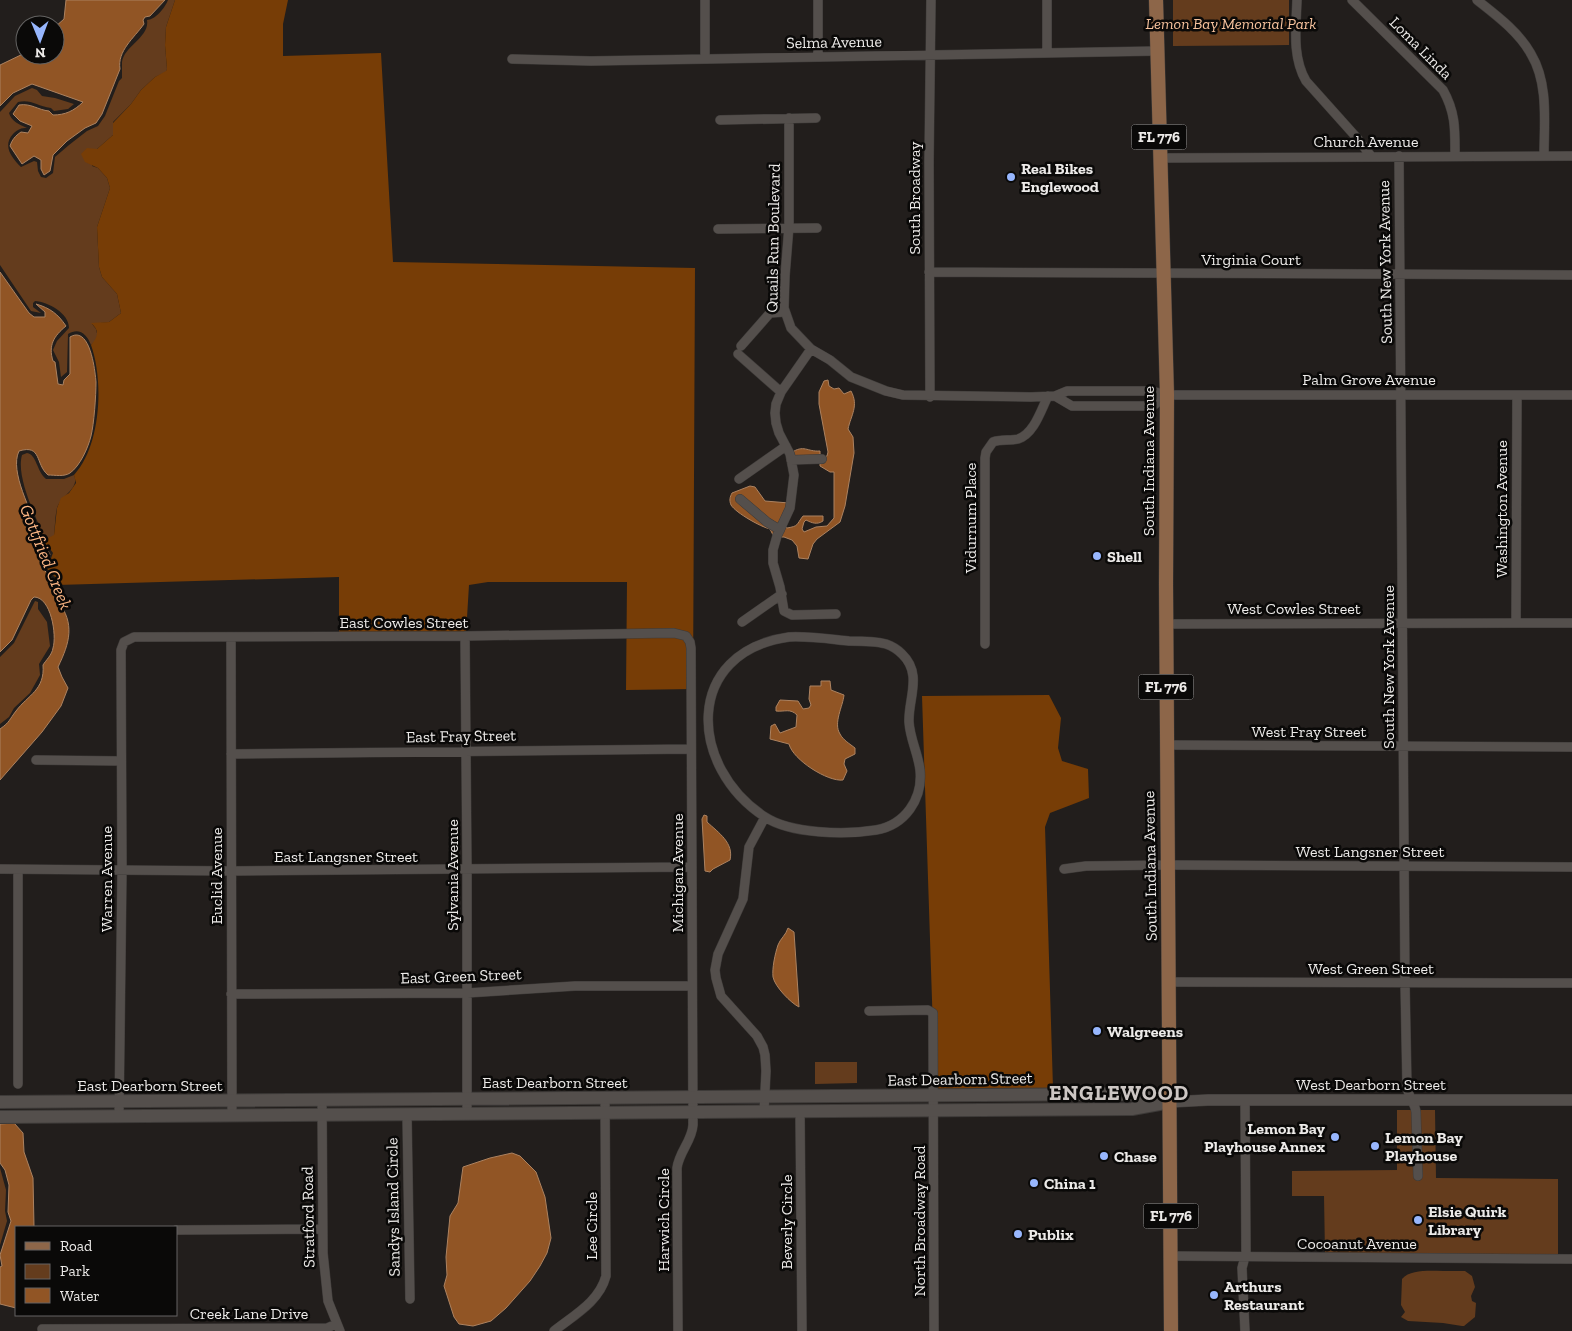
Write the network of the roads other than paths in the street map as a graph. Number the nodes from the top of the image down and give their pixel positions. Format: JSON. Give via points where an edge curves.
{"nodes":[{"id":1,"x":704,"y":0,"type":"edge"},
{"id":2,"x":818,"y":0,"type":"edge"},
{"id":3,"x":931,"y":0,"type":"edge"},
{"id":4,"x":1047,"y":0,"type":"edge"},
{"id":5,"x":1156,"y":0,"type":"edge"},
{"id":6,"x":1296,"y":0,"type":"edge"},
{"id":7,"x":1352,"y":0,"type":"edge"},
{"id":8,"x":1477,"y":0,"type":"edge"},
{"id":9,"x":1157,"y":51,"type":"junction"},
{"id":10,"x":1047,"y":53,"type":"junction"},
{"id":11,"x":931,"y":56,"type":"junction"},
{"id":12,"x":818,"y":58,"type":"junction"},
{"id":13,"x":512,"y":59,"type":"dead end"},
{"id":14,"x":705,"y":59,"type":"junction"},
{"id":15,"x":789,"y":118,"type":"junction"},
{"id":16,"x":816,"y":118,"type":"dead end"},
{"id":17,"x":720,"y":120,"type":"dead end"},
{"id":18,"x":1370,"y":156,"type":"junction"},
{"id":19,"x":1399,"y":156,"type":"junction"},
{"id":20,"x":1455,"y":156,"type":"junction"},
{"id":21,"x":1544,"y":156,"type":"junction"},
{"id":22,"x":1572,"y":156,"type":"edge"},
{"id":23,"x":1160,"y":158,"type":"junction"},
{"id":24,"x":788,"y":228,"type":"junction"},
{"id":25,"x":817,"y":228,"type":"dead end"},
{"id":26,"x":718,"y":229,"type":"dead end"},
{"id":27,"x":929,"y":272,"type":"junction"},
{"id":28,"x":1164,"y":273,"type":"junction"},
{"id":29,"x":1400,"y":274,"type":"junction"},
{"id":30,"x":1572,"y":275,"type":"edge"},
{"id":31,"x":785,"y":312,"type":"junction"},
{"id":32,"x":811,"y":349,"type":"junction"},
{"id":33,"x":781,"y":392,"type":"junction"},
{"id":34,"x":1401,"y":394,"type":"junction"},
{"id":35,"x":1167,"y":395,"type":"junction"},
{"id":36,"x":1517,"y":395,"type":"junction"},
{"id":37,"x":1572,"y":395,"type":"edge"},
{"id":38,"x":1051,"y":396,"type":"junction"},
{"id":39,"x":930,"y":397,"type":"junction"},
{"id":40,"x":786,"y":446,"type":"junction"},
{"id":41,"x":822,"y":458,"type":"dead end"},
{"id":42,"x":791,"y":460,"type":"junction"},
{"id":43,"x":739,"y":479,"type":"dead end"},
{"id":44,"x":740,"y":499,"type":"dead end"},
{"id":45,"x":780,"y":530,"type":"junction"},
{"id":46,"x":782,"y":594,"type":"junction"},
{"id":47,"x":836,"y":614,"type":"dead end"},
{"id":48,"x":742,"y":622,"type":"dead end"},
{"id":49,"x":1402,"y":622,"type":"junction"},
{"id":50,"x":1516,"y":622,"type":"junction"},
{"id":51,"x":1572,"y":623,"type":"edge"},
{"id":52,"x":1166,"y":624,"type":"junction"},
{"id":53,"x":465,"y":636,"type":"junction"},
{"id":54,"x":686,"y":636,"type":"joint"},
{"id":55,"x":230,"y":638,"type":"junction"},
{"id":56,"x":124,"y":642,"type":"joint"},
{"id":57,"x":985,"y":644,"type":"dead end"},
{"id":58,"x":1167,"y":745,"type":"junction"},
{"id":59,"x":1403,"y":747,"type":"junction"},
{"id":60,"x":1572,"y":747,"type":"edge"},
{"id":61,"x":691,"y":749,"type":"junction"},
{"id":62,"x":466,"y":751,"type":"junction"},
{"id":63,"x":231,"y":754,"type":"junction"},
{"id":64,"x":36,"y":760,"type":"dead end"},
{"id":65,"x":121,"y":761,"type":"junction"},
{"id":66,"x":765,"y":817,"type":"junction"},
{"id":67,"x":1168,"y":865,"type":"junction"},
{"id":68,"x":692,"y":867,"type":"junction"},
{"id":69,"x":1405,"y":867,"type":"junction"},
{"id":70,"x":1572,"y":867,"type":"edge"},
{"id":71,"x":0,"y":869,"type":"edge"},
{"id":72,"x":1064,"y":869,"type":"dead end"},
{"id":73,"x":18,"y":870,"type":"junction"},
{"id":74,"x":122,"y":870,"type":"junction"},
{"id":75,"x":468,"y":870,"type":"junction"},
{"id":76,"x":231,"y":871,"type":"junction"},
{"id":77,"x":1169,"y":982,"type":"junction"},
{"id":78,"x":1405,"y":982,"type":"junction"},
{"id":79,"x":1572,"y":983,"type":"edge"},
{"id":80,"x":692,"y":986,"type":"junction"},
{"id":81,"x":467,"y":993,"type":"junction"},
{"id":82,"x":231,"y":994,"type":"junction"},
{"id":83,"x":869,"y":1011,"type":"dead end"},
{"id":84,"x":18,"y":1084,"type":"dead end"},
{"id":85,"x":934,"y":1096,"type":"junction"},
{"id":86,"x":764,"y":1097,"type":"junction"},
{"id":87,"x":605,"y":1098,"type":"junction"},
{"id":88,"x":693,"y":1098,"type":"junction"},
{"id":89,"x":466,"y":1099,"type":"junction"},
{"id":90,"x":322,"y":1100,"type":"junction"},
{"id":91,"x":1245,"y":1100,"type":"junction"},
{"id":92,"x":1411,"y":1100,"type":"junction"},
{"id":93,"x":1572,"y":1100,"type":"edge"},
{"id":94,"x":119,"y":1101,"type":"junction"},
{"id":95,"x":232,"y":1101,"type":"junction"},
{"id":96,"x":0,"y":1102,"type":"edge"},
{"id":97,"x":1170,"y":1102,"type":"junction"},
{"id":98,"x":934,"y":1111,"type":"junction"},
{"id":99,"x":693,"y":1112,"type":"junction"},
{"id":100,"x":764,"y":1112,"type":"junction"},
{"id":101,"x":800,"y":1112,"type":"junction"},
{"id":102,"x":605,"y":1113,"type":"junction"},
{"id":103,"x":407,"y":1114,"type":"junction"},
{"id":104,"x":466,"y":1114,"type":"junction"},
{"id":105,"x":232,"y":1115,"type":"junction"},
{"id":106,"x":322,"y":1115,"type":"junction"},
{"id":107,"x":119,"y":1116,"type":"junction"},
{"id":108,"x":0,"y":1118,"type":"edge"},
{"id":109,"x":1418,"y":1176,"type":"dead end"},
{"id":110,"x":322,"y":1229,"type":"junction"},
{"id":111,"x":178,"y":1230,"type":"edge"},
{"id":112,"x":1172,"y":1256,"type":"junction"},
{"id":113,"x":1244,"y":1258,"type":"junction"},
{"id":114,"x":1572,"y":1259,"type":"edge"},
{"id":115,"x":410,"y":1299,"type":"dead end"},
{"id":116,"x":338,"y":1327,"type":"edge"},
{"id":117,"x":42,"y":1329,"type":"dead end"},
{"id":118,"x":554,"y":1331,"type":"edge"},
{"id":119,"x":678,"y":1331,"type":"edge"},
{"id":120,"x":802,"y":1331,"type":"edge"},
{"id":121,"x":934,"y":1331,"type":"edge"},
{"id":122,"x":1172,"y":1331,"type":"edge"},
{"id":123,"x":1245,"y":1331,"type":"edge"}],
"edges":[{"from":1,"to":14,"type":"street"},
{"from":2,"to":12,"type":"street"},
{"from":3,"to":11,"type":"street","name":"South Broadway"},
{"from":4,"to":10,"type":"street"},
{"from":5,"to":9,"type":"main road","name":"South Indiana Avenue","number":"FL 776"},
{"from":6,"to":18,"type":"street","via":[[1296,53],[1302,73]]},
{"from":7,"to":20,"type":"street","name":"Loma Linda","via":[[1443,90],[1454,114]]},
{"from":8,"to":21,"type":"street","via":[[1518,37],[1535,61],[1543,98]]},
{"from":9,"to":10,"type":"street","name":"Selma Avenue"},
{"from":9,"to":23,"type":"main road","name":"South Indiana Avenue","number":"FL 776"},
{"from":10,"to":11,"type":"street","name":"Selma Avenue"},
{"from":11,"to":12,"type":"street","name":"Selma Avenue"},
{"from":11,"to":27,"type":"street","name":"South Broadway"},
{"from":12,"to":14,"type":"street","name":"Selma Avenue"},
{"from":13,"to":14,"type":"street","name":"Selma Avenue"},
{"from":15,"to":16,"type":"street"},
{"from":15,"to":17,"type":"street"},
{"from":15,"to":24,"type":"street","name":"Quails Run Boulevard"},
{"from":18,"to":19,"type":"street","name":"Church Avenue"},
{"from":18,"to":23,"type":"street","name":"Church Avenue"},
{"from":19,"to":20,"type":"street","name":"Church Avenue"},
{"from":19,"to":29,"type":"street","name":"South New York Avenue"},
{"from":20,"to":21,"type":"street","name":"Church Avenue"},
{"from":21,"to":22,"type":"street","name":"Church Avenue"},
{"from":23,"to":28,"type":"main road","name":"South Indiana Avenue","number":"FL 776"},
{"from":24,"to":25,"type":"street"},
{"from":24,"to":26,"type":"street"},
{"from":24,"to":31,"type":"street","name":"Quails Run Boulevard"},
{"from":27,"to":28,"type":"street","name":"Virginia Court"},
{"from":27,"to":39,"type":"street","name":"South Broadway"},
{"from":28,"to":29,"type":"street","name":"Virginia Court"},
{"from":28,"to":35,"type":"main road","name":"South Indiana Avenue","number":"FL 776"},
{"from":29,"to":30,"type":"street","name":"Virginia Court"},
{"from":29,"to":34,"type":"street","name":"South New York Avenue"},
{"from":31,"to":32,"type":"street","name":"Quails Run Boulevard","via":[[791,328]]},
{"from":31,"to":33,"type":"street","via":[[770,313],[739,350]]},
{"from":32,"to":33,"type":"street"},
{"from":32,"to":39,"type":"street","name":"Quails Run Boulevard","via":[[859,381],[903,395]]},
{"from":33,"to":40,"type":"street","via":[[776,404],[776,422]]},
{"from":34,"to":35,"type":"street","name":"Palm Grove Avenue"},
{"from":34,"to":36,"type":"street","name":"Palm Grove Avenue"},
{"from":34,"to":49,"type":"street","name":"South New York Avenue"},
{"from":35,"to":38,"type":"street","name":"Quails Run Boulevard","via":[[1152,391],[1067,391]]},
{"from":35,"to":38,"type":"street","name":"Quails Run Boulevard","via":[[1153,406],[1072,406]]},
{"from":35,"to":52,"type":"main road","name":"South Indiana Avenue","number":"FL 776"},
{"from":36,"to":37,"type":"street","name":"Palm Grove Avenue"},
{"from":36,"to":50,"type":"street","name":"Washington Avenue"},
{"from":38,"to":39,"type":"street","name":"Quails Run Boulevard"},
{"from":38,"to":57,"type":"street","name":"Vidurnum Place","via":[[1026,434],[1016,440],[995,441],[985,454]]},
{"from":40,"to":42,"type":"street"},
{"from":40,"to":43,"type":"street"},
{"from":41,"to":42,"type":"street"},
{"from":42,"to":45,"type":"street","via":[[794,475],[792,500]]},
{"from":44,"to":45,"type":"street"},
{"from":45,"to":46,"type":"street","via":[[772,558]]},
{"from":46,"to":47,"type":"street","via":[[784,611],[792,614]]},
{"from":46,"to":48,"type":"street"},
{"from":49,"to":50,"type":"street","name":"West Cowles Street"},
{"from":49,"to":52,"type":"street","name":"West Cowles Street"},
{"from":49,"to":59,"type":"street","name":"South New York Avenue"},
{"from":50,"to":51,"type":"street","name":"West Cowles Street"},
{"from":52,"to":58,"type":"main road","name":"South Indiana Avenue","number":"FL 776"},
{"from":53,"to":54,"type":"street","name":"East Cowles Street","via":[[674,633]]},
{"from":53,"to":55,"type":"street","name":"East Cowles Street"},
{"from":53,"to":62,"type":"street","name":"Sylvania Avenue"},
{"from":54,"to":61,"type":"street","name":"Michigan Avenue","via":[[691,648]]},
{"from":55,"to":56,"type":"street","name":"East Cowles Street","via":[[134,637]]},
{"from":55,"to":63,"type":"street","name":"Euclid Avenue"},
{"from":56,"to":65,"type":"street","name":"Warren Avenue","via":[[121,650]]},
{"from":58,"to":59,"type":"street","name":"West Fray Street"},
{"from":58,"to":67,"type":"main road","name":"South Indiana Avenue","number":"FL 776"},
{"from":59,"to":60,"type":"street","name":"West Fray Street"},
{"from":59,"to":69,"type":"street","name":"South New York Avenue"},
{"from":61,"to":62,"type":"street","name":"East Fray Street"},
{"from":61,"to":68,"type":"street","name":"Michigan Avenue"},
{"from":62,"to":63,"type":"street","name":"East Fray Street"},
{"from":62,"to":75,"type":"street","name":"Sylvania Avenue"},
{"from":63,"to":76,"type":"street","name":"Euclid Avenue"},
{"from":64,"to":65,"type":"street"},
{"from":65,"to":74,"type":"street","name":"Warren Avenue"},
{"from":66,"to":66,"type":"street","via":[[746,803],[727,781],[711,745],[710,704],[722,671],[750,648],[789,637],[880,643],[897,649],[907,660],[913,676],[909,720],[920,777],[918,793],[906,815],[887,827],[857,832],[799,829]]},
{"from":66,"to":86,"type":"street","via":[[749,847],[743,899],[718,954],[716,970],[724,1000],[763,1047],[766,1071]]},
{"from":67,"to":69,"type":"street","name":"West Langsner Street"},
{"from":67,"to":72,"type":"street"},
{"from":67,"to":77,"type":"main road","name":"South Indiana Avenue","number":"FL 776"},
{"from":68,"to":75,"type":"street","name":"East Langsner Street"},
{"from":68,"to":80,"type":"street","name":"Michigan Avenue"},
{"from":69,"to":70,"type":"street","name":"West Langsner Street"},
{"from":69,"to":78,"type":"street","name":"South New York Avenue"},
{"from":71,"to":73,"type":"street","name":"East Langsner Street"},
{"from":73,"to":74,"type":"street","name":"East Langsner Street"},
{"from":73,"to":84,"type":"street"},
{"from":74,"to":76,"type":"street","name":"East Langsner Street"},
{"from":74,"to":94,"type":"street","name":"Warren Avenue"},
{"from":75,"to":76,"type":"street","name":"East Langsner Street"},
{"from":75,"to":81,"type":"street","name":"Sylvania Avenue"},
{"from":76,"to":82,"type":"street","name":"Euclid Avenue"},
{"from":77,"to":78,"type":"street","name":"West Green Street"},
{"from":77,"to":97,"type":"main road","name":"South Indiana Avenue","number":"FL 776"},
{"from":78,"to":79,"type":"street","name":"West Green Street"},
{"from":78,"to":92,"type":"street","name":"South New York Avenue","via":[[1407,1087]]},
{"from":80,"to":81,"type":"street","name":"East Green Street","via":[[551,987]]},
{"from":80,"to":88,"type":"street","name":"Michigan Avenue"},
{"from":81,"to":82,"type":"street","name":"East Green Street"},
{"from":81,"to":89,"type":"street","name":"Sylvania Avenue"},
{"from":82,"to":95,"type":"street","name":"Euclid Avenue"},
{"from":83,"to":85,"type":"street","name":"North Broadway Road","via":[[928,1010],[933,1013]]},
{"from":85,"to":86,"type":"main road","name":"East Dearborn Street"},
{"from":85,"to":97,"type":"main road","name":"East Dearborn Street","via":[[1132,1094]]},
{"from":85,"to":98,"type":"street","name":"North Broadway Road"},
{"from":86,"to":88,"type":"main road","name":"East Dearborn Street"},
{"from":86,"to":100,"type":"street"},
{"from":87,"to":88,"type":"main road","name":"East Dearborn Street"},
{"from":87,"to":89,"type":"main road","name":"East Dearborn Street"},
{"from":87,"to":102,"type":"street","name":"Lee Circle"},
{"from":88,"to":99,"type":"street","name":"Michigan Avenue"},
{"from":89,"to":90,"type":"main road","name":"East Dearborn Street"},
{"from":89,"to":104,"type":"street","name":"Sylvania Avenue"},
{"from":90,"to":95,"type":"main road","name":"East Dearborn Street"},
{"from":90,"to":106,"type":"street","name":"Stratford Road"},
{"from":91,"to":92,"type":"street","name":"West Dearborn Street"},
{"from":91,"to":97,"type":"street","name":"West Dearborn Street"},
{"from":91,"to":113,"type":"street"},
{"from":92,"to":93,"type":"street","name":"West Dearborn Street"},
{"from":92,"to":109,"type":"street","name":"South New York Avenue","via":[[1416,1112]]},
{"from":94,"to":95,"type":"main road","name":"East Dearborn Street"},
{"from":94,"to":96,"type":"main road","name":"East Dearborn Street"},
{"from":94,"to":107,"type":"street","name":"Warren Avenue"},
{"from":95,"to":105,"type":"street","name":"Euclid Avenue"},
{"from":97,"to":98,"type":"main road","name":"East Dearborn Street","via":[[1132,1109]]},
{"from":97,"to":112,"type":"main road","number":"FL 776"},
{"from":98,"to":101,"type":"main road","name":"East Dearborn Street"},
{"from":98,"to":121,"type":"street","name":"North Broadway Road"},
{"from":99,"to":100,"type":"main road","name":"East Dearborn Street"},
{"from":99,"to":102,"type":"main road","name":"East Dearborn Street"},
{"from":99,"to":119,"type":"street","name":"Harwich Circle","via":[[692,1133],[678,1168]]},
{"from":100,"to":101,"type":"main road","name":"East Dearborn Street"},
{"from":101,"to":120,"type":"street","name":"Beverly Circle"},
{"from":102,"to":104,"type":"main road","name":"East Dearborn Street"},
{"from":102,"to":118,"type":"street","name":"Lee Circle","via":[[606,1276],[597,1296]]},
{"from":103,"to":104,"type":"main road","name":"East Dearborn Street"},
{"from":103,"to":106,"type":"main road","name":"East Dearborn Street"},
{"from":103,"to":115,"type":"street","name":"Sandys Island Circle"},
{"from":105,"to":106,"type":"main road","name":"East Dearborn Street"},
{"from":105,"to":107,"type":"main road","name":"East Dearborn Street"},
{"from":106,"to":110,"type":"street","name":"Stratford Road"},
{"from":107,"to":108,"type":"main road","name":"East Dearborn Street"},
{"from":110,"to":111,"type":"street"},
{"from":110,"to":116,"type":"street","name":"Stratford Road","via":[[326,1290]]},
{"from":112,"to":113,"type":"street","name":"Cocoanut Avenue"},
{"from":112,"to":122,"type":"main road","number":"FL 776"},
{"from":113,"to":114,"type":"street","name":"Cocoanut Avenue"},
{"from":113,"to":123,"type":"street"},
{"from":116,"to":117,"type":"street","name":"Creek Lane Drive"}]}
